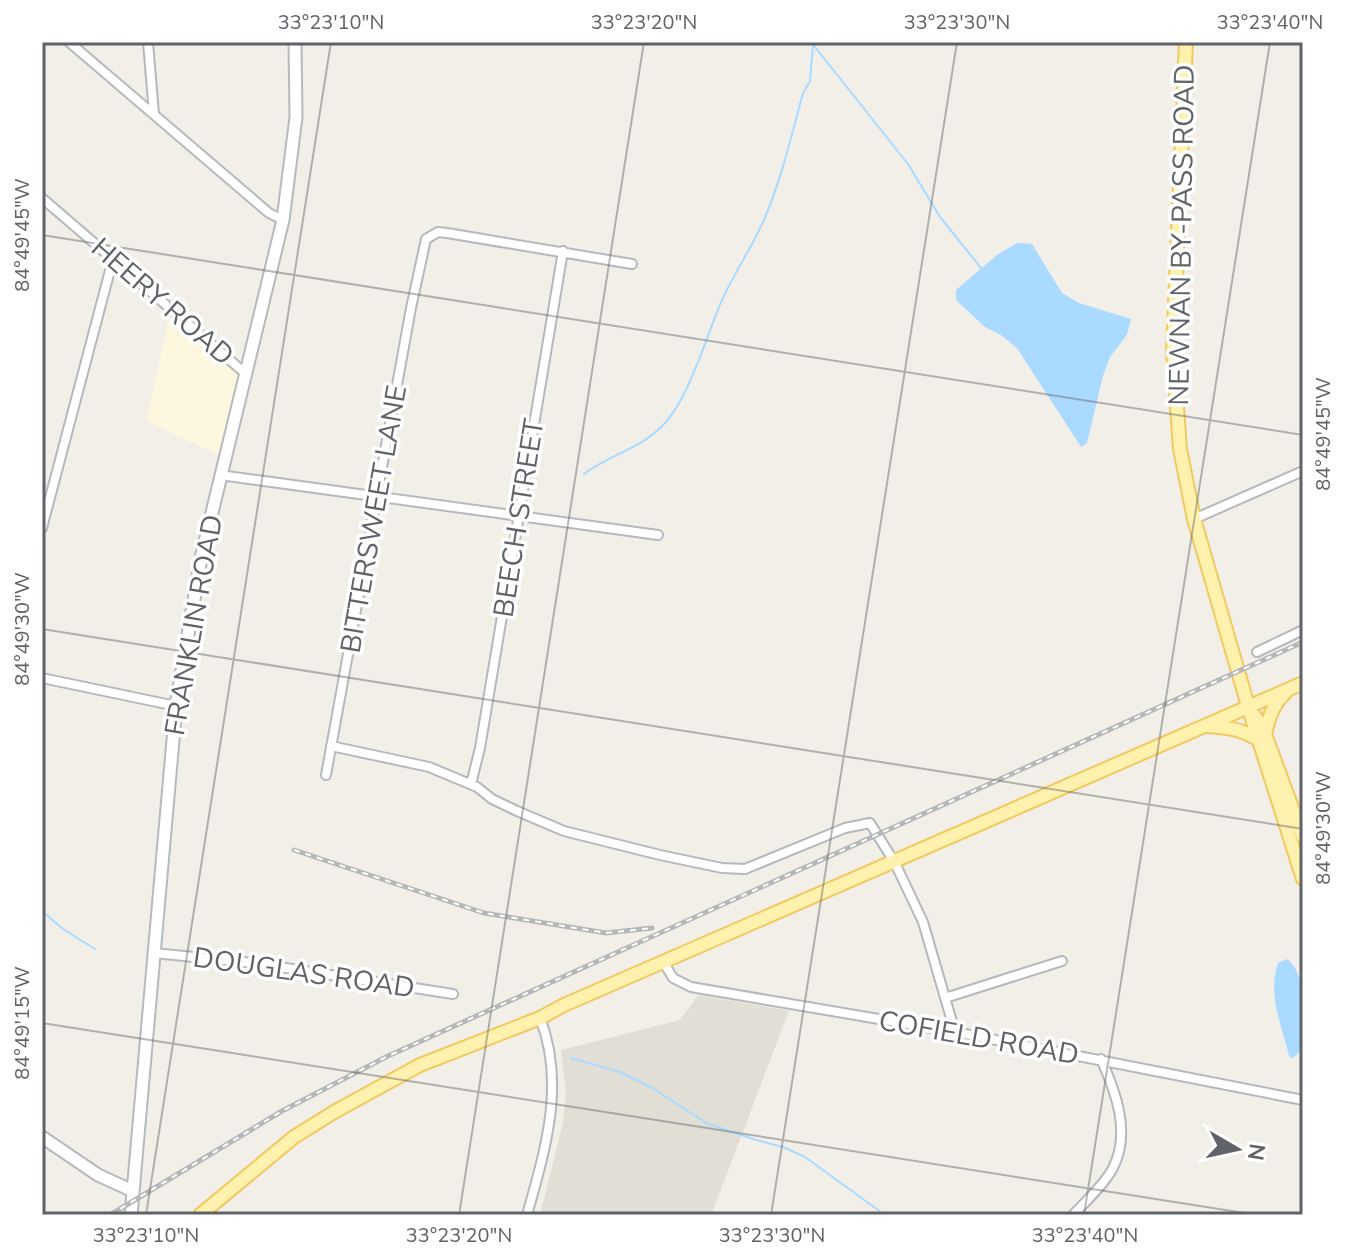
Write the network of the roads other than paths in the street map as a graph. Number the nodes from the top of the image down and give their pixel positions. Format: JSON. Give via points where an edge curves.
{"nodes":[{"id":1,"x":69,"y":42,"type":"edge"},
{"id":2,"x":148,"y":42,"type":"edge"},
{"id":3,"x":295,"y":42,"type":"edge"},
{"id":4,"x":1186,"y":42,"type":"edge"},
{"id":5,"x":154,"y":114,"type":"junction"},
{"id":6,"x":42,"y":198,"type":"edge"},
{"id":7,"x":283,"y":220,"type":"junction"},
{"id":8,"x":563,"y":251,"type":"junction"},
{"id":9,"x":113,"y":259,"type":"junction"},
{"id":10,"x":632,"y":264,"type":"dead end"},
{"id":11,"x":246,"y":374,"type":"junction"},
{"id":12,"x":1303,"y":471,"type":"edge"},
{"id":13,"x":220,"y":475,"type":"junction"},
{"id":14,"x":377,"y":497,"type":"junction"},
{"id":15,"x":519,"y":515,"type":"junction"},
{"id":16,"x":1194,"y":519,"type":"junction"},
{"id":17,"x":42,"y":528,"type":"edge"},
{"id":18,"x":658,"y":535,"type":"dead end"},
{"id":19,"x":1303,"y":630,"type":"edge"},
{"id":20,"x":1257,"y":652,"type":"dead end"},
{"id":21,"x":42,"y":678,"type":"edge"},
{"id":22,"x":1303,"y":683,"type":"edge"},
{"id":23,"x":1290,"y":689,"type":"junction"},
{"id":24,"x":176,"y":706,"type":"junction"},
{"id":25,"x":1248,"y":706,"type":"junction"},
{"id":26,"x":1204,"y":725,"type":"junction"},
{"id":27,"x":1261,"y":737,"type":"junction"},
{"id":28,"x":331,"y":746,"type":"junction"},
{"id":29,"x":326,"y":775,"type":"dead end"},
{"id":30,"x":471,"y":784,"type":"junction"},
{"id":31,"x":1303,"y":837,"type":"edge"},
{"id":32,"x":895,"y":863,"type":"junction"},
{"id":33,"x":1303,"y":879,"type":"edge"},
{"id":34,"x":154,"y":953,"type":"junction"},
{"id":35,"x":1062,"y":961,"type":"dead end"},
{"id":36,"x":664,"y":963,"type":"junction"},
{"id":37,"x":453,"y":994,"type":"dead end"},
{"id":38,"x":945,"y":998,"type":"junction"},
{"id":39,"x":540,"y":1018,"type":"junction"},
{"id":40,"x":955,"y":1032,"type":"junction"},
{"id":41,"x":1101,"y":1059,"type":"junction"},
{"id":42,"x":1303,"y":1100,"type":"edge"},
{"id":43,"x":42,"y":1137,"type":"edge"},
{"id":44,"x":133,"y":1191,"type":"junction"},
{"id":45,"x":131,"y":1215,"type":"edge"},
{"id":46,"x":200,"y":1215,"type":"edge"},
{"id":47,"x":527,"y":1215,"type":"edge"},
{"id":48,"x":1073,"y":1215,"type":"edge"}],
"edges":[{"from":1,"to":5,"type":"street"},
{"from":2,"to":5,"type":"street"},
{"from":3,"to":7,"type":"main road","name":"FRANKLIN ROAD","via":[[296,117]]},
{"from":4,"to":16,"type":"main road","name":"NEWNAN BY-PASS ROAD","via":[[1173,351],[1180,449]]},
{"from":5,"to":7,"type":"street"},
{"from":6,"to":9,"type":"street","name":"HEERY ROAD"},
{"from":7,"to":11,"type":"main road","name":"FRANKLIN ROAD"},
{"from":8,"to":10,"type":"street"},
{"from":8,"to":14,"type":"street","name":"BITTERSWEET LANE","via":[[438,232],[426,239]]},
{"from":8,"to":15,"type":"street","name":"BEECH STREET"},
{"from":9,"to":11,"type":"street","name":"HEERY ROAD"},
{"from":9,"to":17,"type":"street"},
{"from":11,"to":13,"type":"main road","name":"FRANKLIN ROAD"},
{"from":12,"to":16,"type":"street"},
{"from":13,"to":14,"type":"street"},
{"from":13,"to":24,"type":"main road","name":"FRANKLIN ROAD"},
{"from":14,"to":15,"type":"street"},
{"from":14,"to":28,"type":"street","name":"BITTERSWEET LANE"},
{"from":15,"to":18,"type":"street"},
{"from":15,"to":30,"type":"street","name":"BEECH STREET"},
{"from":16,"to":25,"type":"main road","name":"NEWNAN BY-PASS ROAD"},
{"from":19,"to":20,"type":"street"},
{"from":21,"to":24,"type":"street"},
{"from":22,"to":23,"type":"main road"},
{"from":23,"to":25,"type":"main road"},
{"from":23,"to":27,"type":"main road","via":[[1277,700]]},
{"from":24,"to":34,"type":"main road","name":"FRANKLIN ROAD"},
{"from":25,"to":26,"type":"main road"},
{"from":25,"to":27,"type":"main road","name":"NEWNAN BY-PASS ROAD"},
{"from":26,"to":27,"type":"main road"},
{"from":26,"to":32,"type":"main road"},
{"from":27,"to":31,"type":"main road"},
{"from":27,"to":33,"type":"main road"},
{"from":28,"to":29,"type":"street","name":"BITTERSWEET LANE"},
{"from":28,"to":30,"type":"street","via":[[421,765]]},
{"from":30,"to":32,"type":"street","via":[[564,831],[722,868],[764,863],[864,823],[870,823]]},
{"from":32,"to":36,"type":"main road"},
{"from":32,"to":38,"type":"street","via":[[923,922]]},
{"from":34,"to":37,"type":"street","name":"DOUGLAS ROAD"},
{"from":34,"to":44,"type":"main road","name":"FRANKLIN ROAD"},
{"from":35,"to":38,"type":"street"},
{"from":36,"to":39,"type":"main road"},
{"from":36,"to":40,"type":"street","name":"COFIELD ROAD","via":[[684,985]]},
{"from":38,"to":40,"type":"street"},
{"from":39,"to":46,"type":"main road","via":[[420,1065],[334,1112],[294,1137]]},
{"from":39,"to":47,"type":"street","via":[[548,1038],[553,1087],[549,1127]]},
{"from":40,"to":41,"type":"street","name":"COFIELD ROAD"},
{"from":41,"to":42,"type":"street","name":"COFIELD ROAD"},
{"from":41,"to":48,"type":"street","via":[[1117,1100],[1119,1150],[1113,1168]]},
{"from":43,"to":44,"type":"main road","via":[[98,1175]]},
{"from":44,"to":45,"type":"main road","name":"FRANKLIN ROAD"}]}
